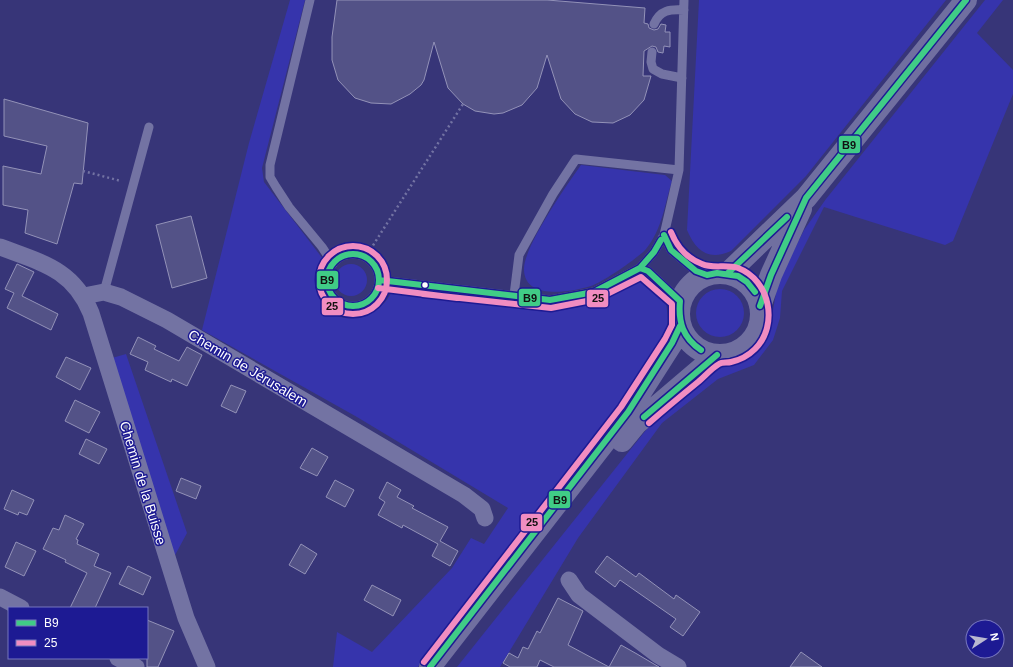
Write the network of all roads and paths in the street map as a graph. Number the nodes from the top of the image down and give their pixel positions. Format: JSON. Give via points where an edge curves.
{"nodes":[{"id":1,"x":310,"y":0,"type":"edge"},
{"id":2,"x":684,"y":0,"type":"edge"},
{"id":3,"x":966,"y":0,"type":"edge"},
{"id":4,"x":684,"y":10,"type":"junction"},
{"id":5,"x":654,"y":24,"type":"dead end"},
{"id":6,"x":652,"y":52,"type":"dead end"},
{"id":7,"x":682,"y":78,"type":"junction"},
{"id":8,"x":463,"y":104,"type":"dead end"},
{"id":9,"x":149,"y":127,"type":"dead end"},
{"id":10,"x":679,"y":170,"type":"junction"},
{"id":11,"x":83,"y":171,"type":"dead end"},
{"id":12,"x":121,"y":182,"type":"dead end"},
{"id":13,"x":806,"y":198,"type":"junction"},
{"id":14,"x":664,"y":235,"type":"junction"},
{"id":15,"x":0,"y":246,"type":"edge"},
{"id":16,"x":365,"y":258,"type":"junction"},
{"id":17,"x":333,"y":264,"type":"junction"},
{"id":18,"x":640,"y":268,"type":"junction"},
{"id":19,"x":717,"y":274,"type":"junction"},
{"id":20,"x":379,"y":280,"type":"junction"},
{"id":21,"x":104,"y":292,"type":"junction"},
{"id":22,"x":514,"y":295,"type":"junction"},
{"id":23,"x":84,"y":296,"type":"junction"},
{"id":24,"x":680,"y":302,"type":"junction"},
{"id":25,"x":760,"y":306,"type":"junction"},
{"id":26,"x":680,"y":326,"type":"junction"},
{"id":27,"x":717,"y":355,"type":"junction"},
{"id":28,"x":485,"y":518,"type":"dead end"},
{"id":29,"x":569,"y":580,"type":"dead end"},
{"id":30,"x":0,"y":597,"type":"edge"},
{"id":31,"x":20,"y":607,"type":"edge"},
{"id":32,"x":120,"y":659,"type":"edge"},
{"id":33,"x":136,"y":667,"type":"edge"},
{"id":34,"x":207,"y":667,"type":"edge"},
{"id":35,"x":430,"y":667,"type":"edge"},
{"id":36,"x":444,"y":667,"type":"edge"},
{"id":37,"x":678,"y":667,"type":"edge"}],
"edges":[{"from":1,"to":17,"type":"lane","via":[[270,165],[270,177],[289,207]]},
{"from":2,"to":4,"type":"lane"},
{"from":3,"to":13,"type":"main road"},
{"from":4,"to":5,"type":"lane","via":[[672,9],[665,12],[658,16]]},
{"from":4,"to":7,"type":"lane"},
{"from":6,"to":7,"type":"lane","via":[[653,68],[662,74]]},
{"from":7,"to":10,"type":"lane"},
{"from":8,"to":16,"type":"path"},
{"from":9,"to":21,"type":"lane"},
{"from":10,"to":14,"type":"lane"},
{"from":10,"to":22,"type":"lane","via":[[576,159],[519,255]]},
{"from":11,"to":12,"type":"path"},
{"from":13,"to":19,"type":"main road"},
{"from":13,"to":25,"type":"main road","via":[[771,275]]},
{"from":14,"to":18,"type":"lane"},
{"from":14,"to":19,"type":"lane","via":[[670,250],[696,271]]},
{"from":15,"to":23,"type":"street","via":[[62,273]]},
{"from":16,"to":17,"type":"lane","via":[[348,255]]},
{"from":16,"to":20,"type":"lane","via":[[377,270]]},
{"from":17,"to":20,"type":"lane","via":[[329,271],[328,288],[338,301],[345,305],[361,305],[369,301]]},
{"from":18,"to":22,"type":"lane","via":[[594,292],[576,296],[550,300]]},
{"from":18,"to":24,"type":"lane","via":[[648,271]]},
{"from":19,"to":24,"type":"main road","via":[[691,285]]},
{"from":19,"to":25,"type":"main road","via":[[738,276],[747,282],[755,292]]},
{"from":20,"to":22,"type":"lane"},
{"from":21,"to":23,"type":"street","name":"Chemin de Jérusalem"},
{"from":21,"to":28,"type":"street","name":"Chemin de Jérusalem","via":[[121,297],[167,320],[464,495],[482,509]]},
{"from":23,"to":34,"type":"street","name":"Chemin de la Buisse","via":[[186,618]]},
{"from":24,"to":26,"type":"main road"},
{"from":25,"to":27,"type":"main road","via":[[760,323],[752,340],[742,349],[730,354]]},
{"from":26,"to":27,"type":"main road","via":[[694,346],[705,353]]},
{"from":26,"to":35,"type":"main road","via":[[628,412]]},
{"from":27,"to":36,"type":"main road","via":[[636,424],[582,489]]},
{"from":29,"to":37,"type":"street","via":[[579,595],[658,655]]},
{"from":30,"to":31,"type":"street"},
{"from":32,"to":33,"type":"street"}]}
